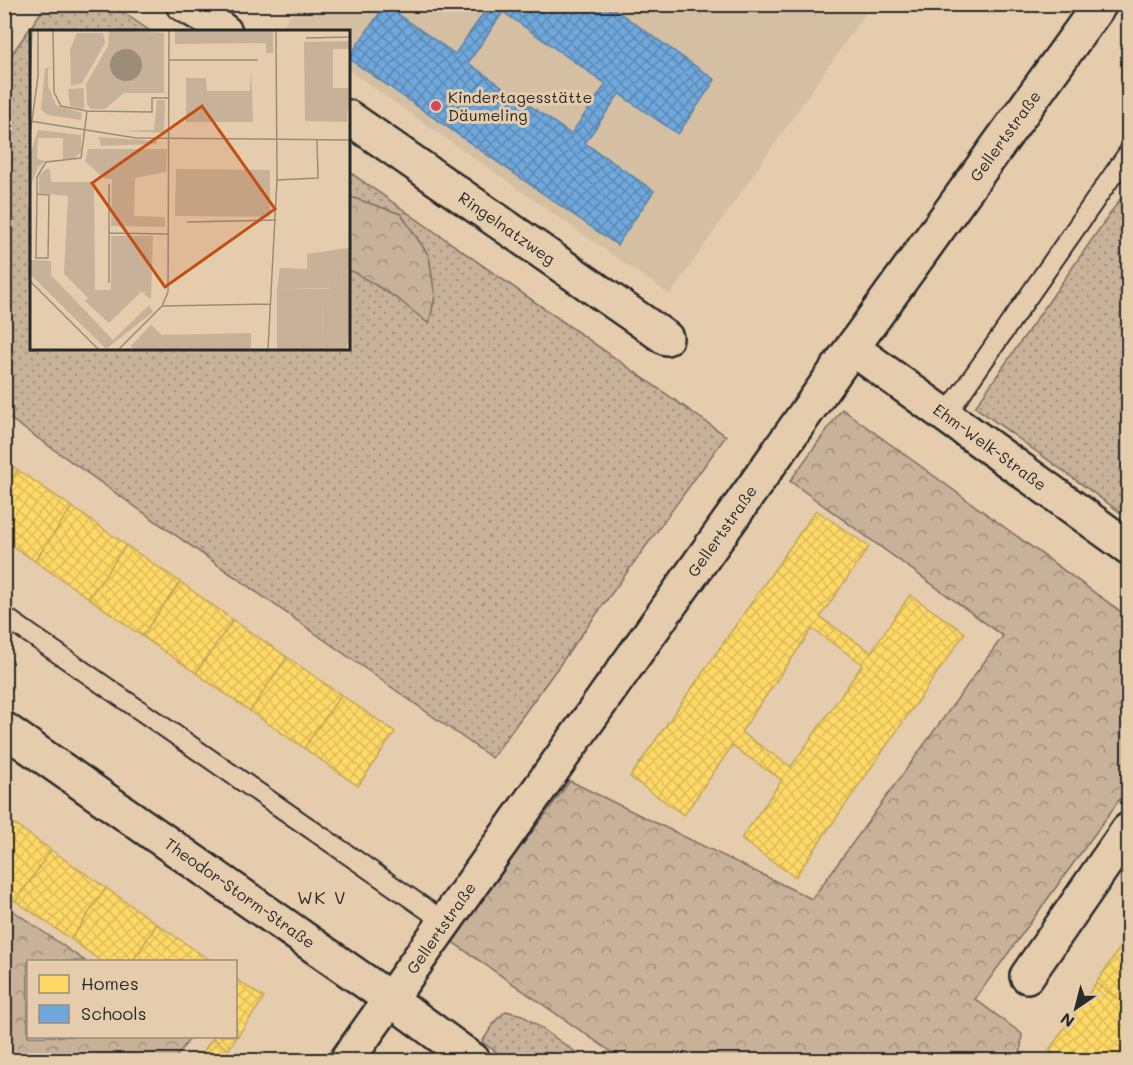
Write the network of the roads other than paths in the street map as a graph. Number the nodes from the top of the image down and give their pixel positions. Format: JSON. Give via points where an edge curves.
{"nodes":[{"id":1,"x":183,"y":4,"type":"edge"},
{"id":2,"x":1100,"y":4,"type":"edge"},
{"id":3,"x":222,"y":30,"type":"edge"},
{"id":4,"x":350,"y":118,"type":"edge"},
{"id":5,"x":1128,"y":153,"type":"edge"},
{"id":6,"x":666,"y":339,"type":"dead end"},
{"id":7,"x":852,"y":348,"type":"junction"},
{"id":8,"x":946,"y":415,"type":"junction"},
{"id":9,"x":1128,"y":547,"type":"edge"},
{"id":10,"x":4,"y":616,"type":"edge"},
{"id":11,"x":4,"y":729,"type":"edge"},
{"id":12,"x":1128,"y":830,"type":"edge"},
{"id":13,"x":445,"y":922,"type":"junction"},
{"id":14,"x":1027,"y":976,"type":"dead end"},
{"id":15,"x":390,"y":999,"type":"junction"},
{"id":16,"x":347,"y":1060,"type":"edge"},
{"id":17,"x":473,"y":1060,"type":"edge"}],
"edges":[{"from":1,"to":3,"type":"street"},
{"from":2,"to":7,"type":"street","name":"Gellertstraße"},
{"from":4,"to":6,"type":"street","name":"Ringelnatzweg"},
{"from":5,"to":8,"type":"lane"},
{"from":7,"to":8,"type":"street","name":"Ehm-Welk-Straße"},
{"from":7,"to":13,"type":"street","name":"Gellertstraße"},
{"from":8,"to":9,"type":"street","name":"Ehm-Welk-Straße"},
{"from":10,"to":13,"type":"lane"},
{"from":11,"to":15,"type":"street","name":"Theodor-Storm-Straße"},
{"from":12,"to":14,"type":"street"},
{"from":13,"to":15,"type":"street","name":"Gellertstraße"},
{"from":15,"to":16,"type":"street","name":"Gellertstraße"},
{"from":15,"to":17,"type":"street","name":"Theodor-Storm-Straße"}]}
